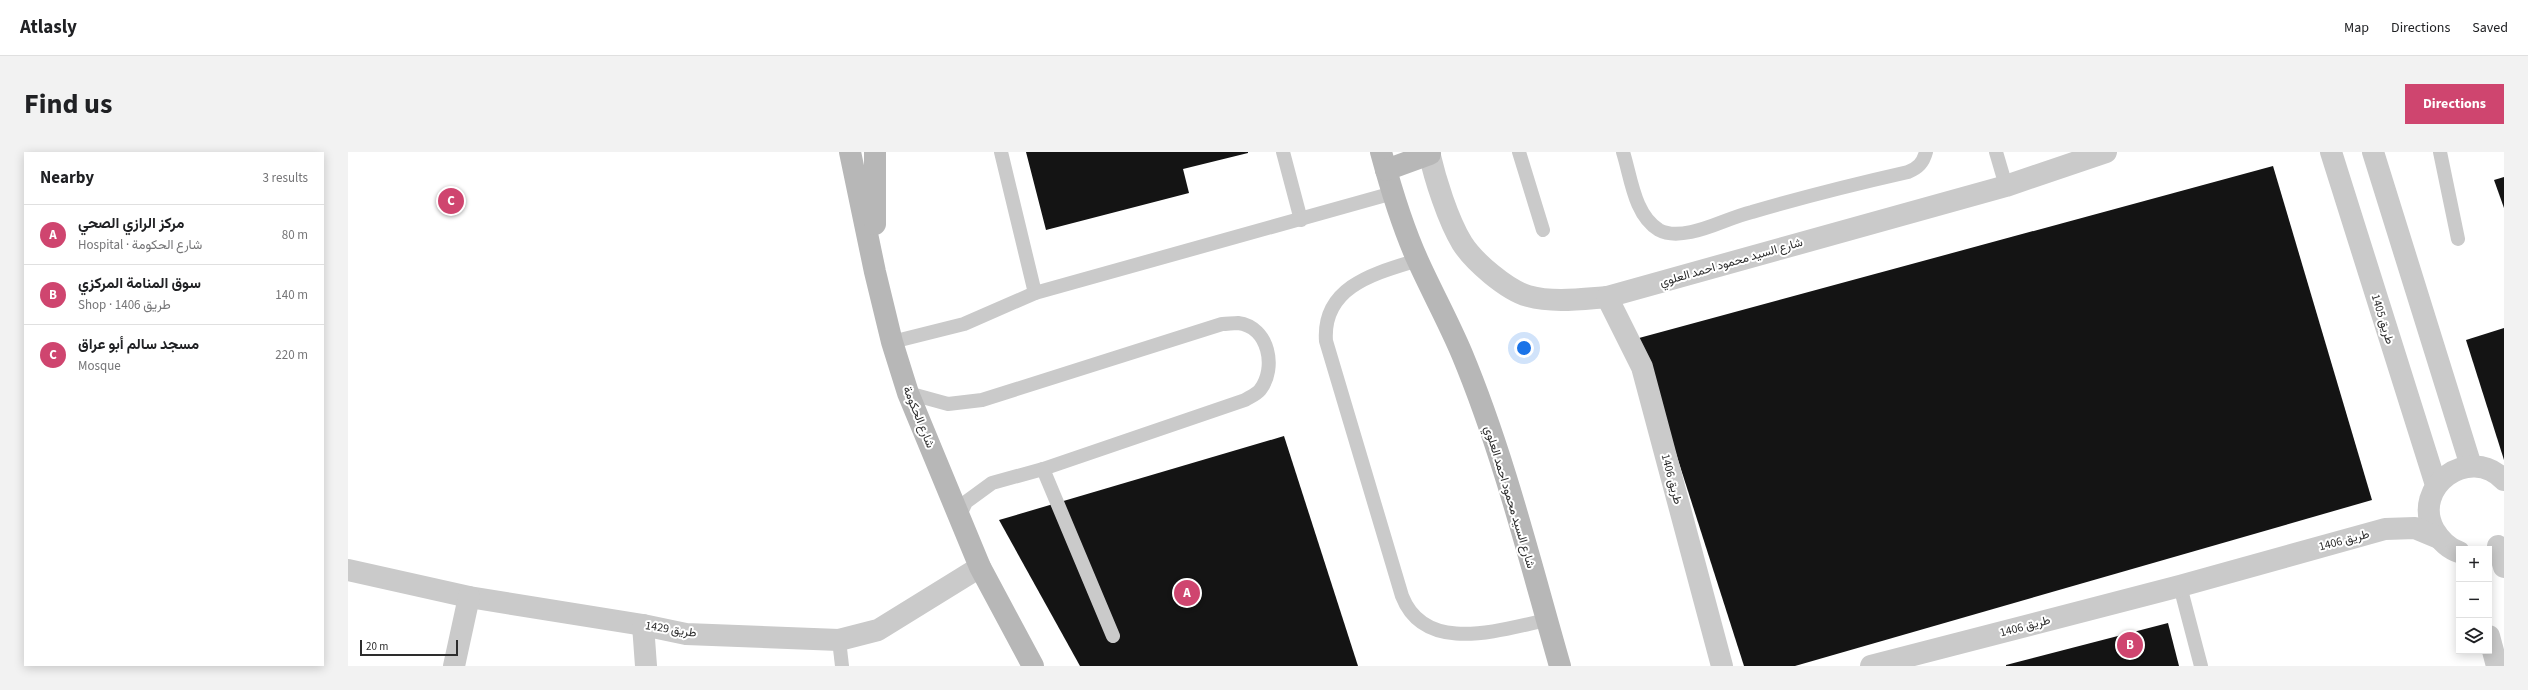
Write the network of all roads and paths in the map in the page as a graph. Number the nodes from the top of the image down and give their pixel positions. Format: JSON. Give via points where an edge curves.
{"nodes":[{"id":1,"x":850,"y":152,"type":"edge"},
{"id":2,"x":875,"y":152,"type":"edge"},
{"id":3,"x":1001,"y":152,"type":"edge"},
{"id":4,"x":1283,"y":152,"type":"edge"},
{"id":5,"x":1519,"y":152,"type":"edge"},
{"id":6,"x":1623,"y":152,"type":"edge"},
{"id":7,"x":1926,"y":152,"type":"edge"},
{"id":8,"x":1996,"y":152,"type":"edge"},
{"id":9,"x":2106,"y":152,"type":"edge"},
{"id":10,"x":2331,"y":152,"type":"edge"},
{"id":11,"x":2373,"y":152,"type":"edge"},
{"id":12,"x":2440,"y":152,"type":"edge"},
{"id":13,"x":1429,"y":153,"type":"edge"},
{"id":14,"x":1384,"y":161,"type":"edge"},
{"id":15,"x":2006,"y":186,"type":"junction"},
{"id":16,"x":1393,"y":193,"type":"junction"},
{"id":17,"x":1301,"y":220,"type":"junction"},
{"id":18,"x":1543,"y":230,"type":"dead end"},
{"id":19,"x":2458,"y":239,"type":"dead end"},
{"id":20,"x":1418,"y":260,"type":"junction"},
{"id":21,"x":875,"y":272,"type":"junction"},
{"id":22,"x":1034,"y":293,"type":"junction"},
{"id":23,"x":1607,"y":297,"type":"junction"},
{"id":24,"x":892,"y":342,"type":"junction"},
{"id":25,"x":908,"y":393,"type":"junction"},
{"id":26,"x":2471,"y":466,"type":"junction"},
{"id":27,"x":1043,"y":469,"type":"junction"},
{"id":28,"x":2504,"y":480,"type":"edge"},
{"id":29,"x":2436,"y":485,"type":"junction"},
{"id":30,"x":960,"y":515,"type":"junction"},
{"id":31,"x":2439,"y":538,"type":"junction"},
{"id":32,"x":2497,"y":545,"type":"edge"},
{"id":33,"x":2456,"y":551,"type":"edge"},
{"id":34,"x":980,"y":567,"type":"junction"},
{"id":35,"x":2504,"y":567,"type":"edge"},
{"id":36,"x":348,"y":570,"type":"edge"},
{"id":37,"x":2180,"y":586,"type":"junction"},
{"id":38,"x":469,"y":597,"type":"junction"},
{"id":39,"x":1547,"y":620,"type":"junction"},
{"id":40,"x":643,"y":625,"type":"junction"},
{"id":41,"x":1113,"y":636,"type":"dead end"},
{"id":42,"x":839,"y":640,"type":"junction"},
{"id":43,"x":2492,"y":647,"type":"edge"},
{"id":44,"x":454,"y":666,"type":"edge"},
{"id":45,"x":646,"y":666,"type":"edge"},
{"id":46,"x":842,"y":666,"type":"edge"},
{"id":47,"x":1033,"y":666,"type":"edge"},
{"id":48,"x":1560,"y":666,"type":"edge"},
{"id":49,"x":1722,"y":666,"type":"edge"},
{"id":50,"x":1871,"y":666,"type":"edge"},
{"id":51,"x":2201,"y":666,"type":"edge"},
{"id":52,"x":2497,"y":666,"type":"edge"}],
"edges":[{"from":1,"to":21,"type":"street","name":"شارع الحكومة"},
{"from":2,"to":21,"type":"street"},
{"from":3,"to":22,"type":"lane"},
{"from":4,"to":17,"type":"lane"},
{"from":5,"to":18,"type":"lane"},
{"from":6,"to":7,"type":"lane","via":[[1639,206],[1647,220],[1660,230],[1676,234],[1692,232],[1749,212],[1836,188],[1908,172],[1923,162]]},
{"from":8,"to":15,"type":"lane"},
{"from":9,"to":15,"type":"street","name":"شارع السيد محمود احمد العلوي"},
{"from":10,"to":29,"type":"street","name":"طريق 1405"},
{"from":11,"to":26,"type":"street"},
{"from":12,"to":19,"type":"lane"},
{"from":13,"to":14,"type":"street"},
{"from":13,"to":23,"type":"street","name":"شارع السيد محمود احمد العلوي","via":[[1462,244],[1504,283],[1527,296],[1555,300]]},
{"from":14,"to":16,"type":"street","name":"شارع السيد محمود احمد العلوي"},
{"from":15,"to":23,"type":"street","name":"شارع السيد محمود احمد العلوي"},
{"from":16,"to":17,"type":"lane"},
{"from":16,"to":20,"type":"street","name":"شارع السيد محمود احمد العلوي"},
{"from":17,"to":22,"type":"lane"},
{"from":20,"to":39,"type":"street","name":"شارع السيد محمود احمد العلوي","via":[[1462,354],[1486,419]]},
{"from":20,"to":39,"type":"lane","via":[[1371,275],[1348,290],[1328,317],[1325,329],[1326,341],[1402,596],[1406,607],[1417,621],[1447,634],[1499,630]]},
{"from":21,"to":24,"type":"street","name":"شارع الحكومة"},
{"from":22,"to":24,"type":"lane","via":[[964,324]]},
{"from":23,"to":49,"type":"street","name":"طريق 1406","via":[[1642,367]]},
{"from":24,"to":25,"type":"street","name":"شارع الحكومة"},
{"from":25,"to":27,"type":"lane","via":[[948,404],[982,400],[1222,324],[1244,325],[1254,330],[1264,343],[1270,359],[1268,376],[1260,391],[1245,400]]},
{"from":25,"to":30,"type":"street","name":"شارع الحكومة"},
{"from":26,"to":28,"type":"street","via":[[2486,468]]},
{"from":26,"to":29,"type":"street","via":[[2451,471]]},
{"from":27,"to":30,"type":"lane","via":[[992,483],[966,502]]},
{"from":27,"to":41,"type":"lane"},
{"from":29,"to":31,"type":"street","via":[[2429,503],[2430,522]]},
{"from":30,"to":34,"type":"street","name":"شارع الحكومة"},
{"from":31,"to":33,"type":"street","via":[[2446,546]]},
{"from":31,"to":37,"type":"street","name":"طريق 1406","via":[[2415,528],[2385,529]]},
{"from":32,"to":35,"type":"street"},
{"from":34,"to":42,"type":"street","name":"طريق 1429","via":[[878,630]]},
{"from":34,"to":47,"type":"street","name":"شارع الحكومة"},
{"from":36,"to":38,"type":"street","name":"طريق 1429"},
{"from":37,"to":50,"type":"street","name":"طريق 1406"},
{"from":37,"to":51,"type":"lane"},
{"from":38,"to":40,"type":"street","name":"طريق 1429"},
{"from":38,"to":44,"type":"street"},
{"from":39,"to":48,"type":"street","name":"شارع السيد محمود احمد العلوي"},
{"from":40,"to":42,"type":"street","name":"طريق 1429","via":[[686,634]]},
{"from":40,"to":45,"type":"street"},
{"from":42,"to":46,"type":"lane"},
{"from":43,"to":52,"type":"street"}]}
